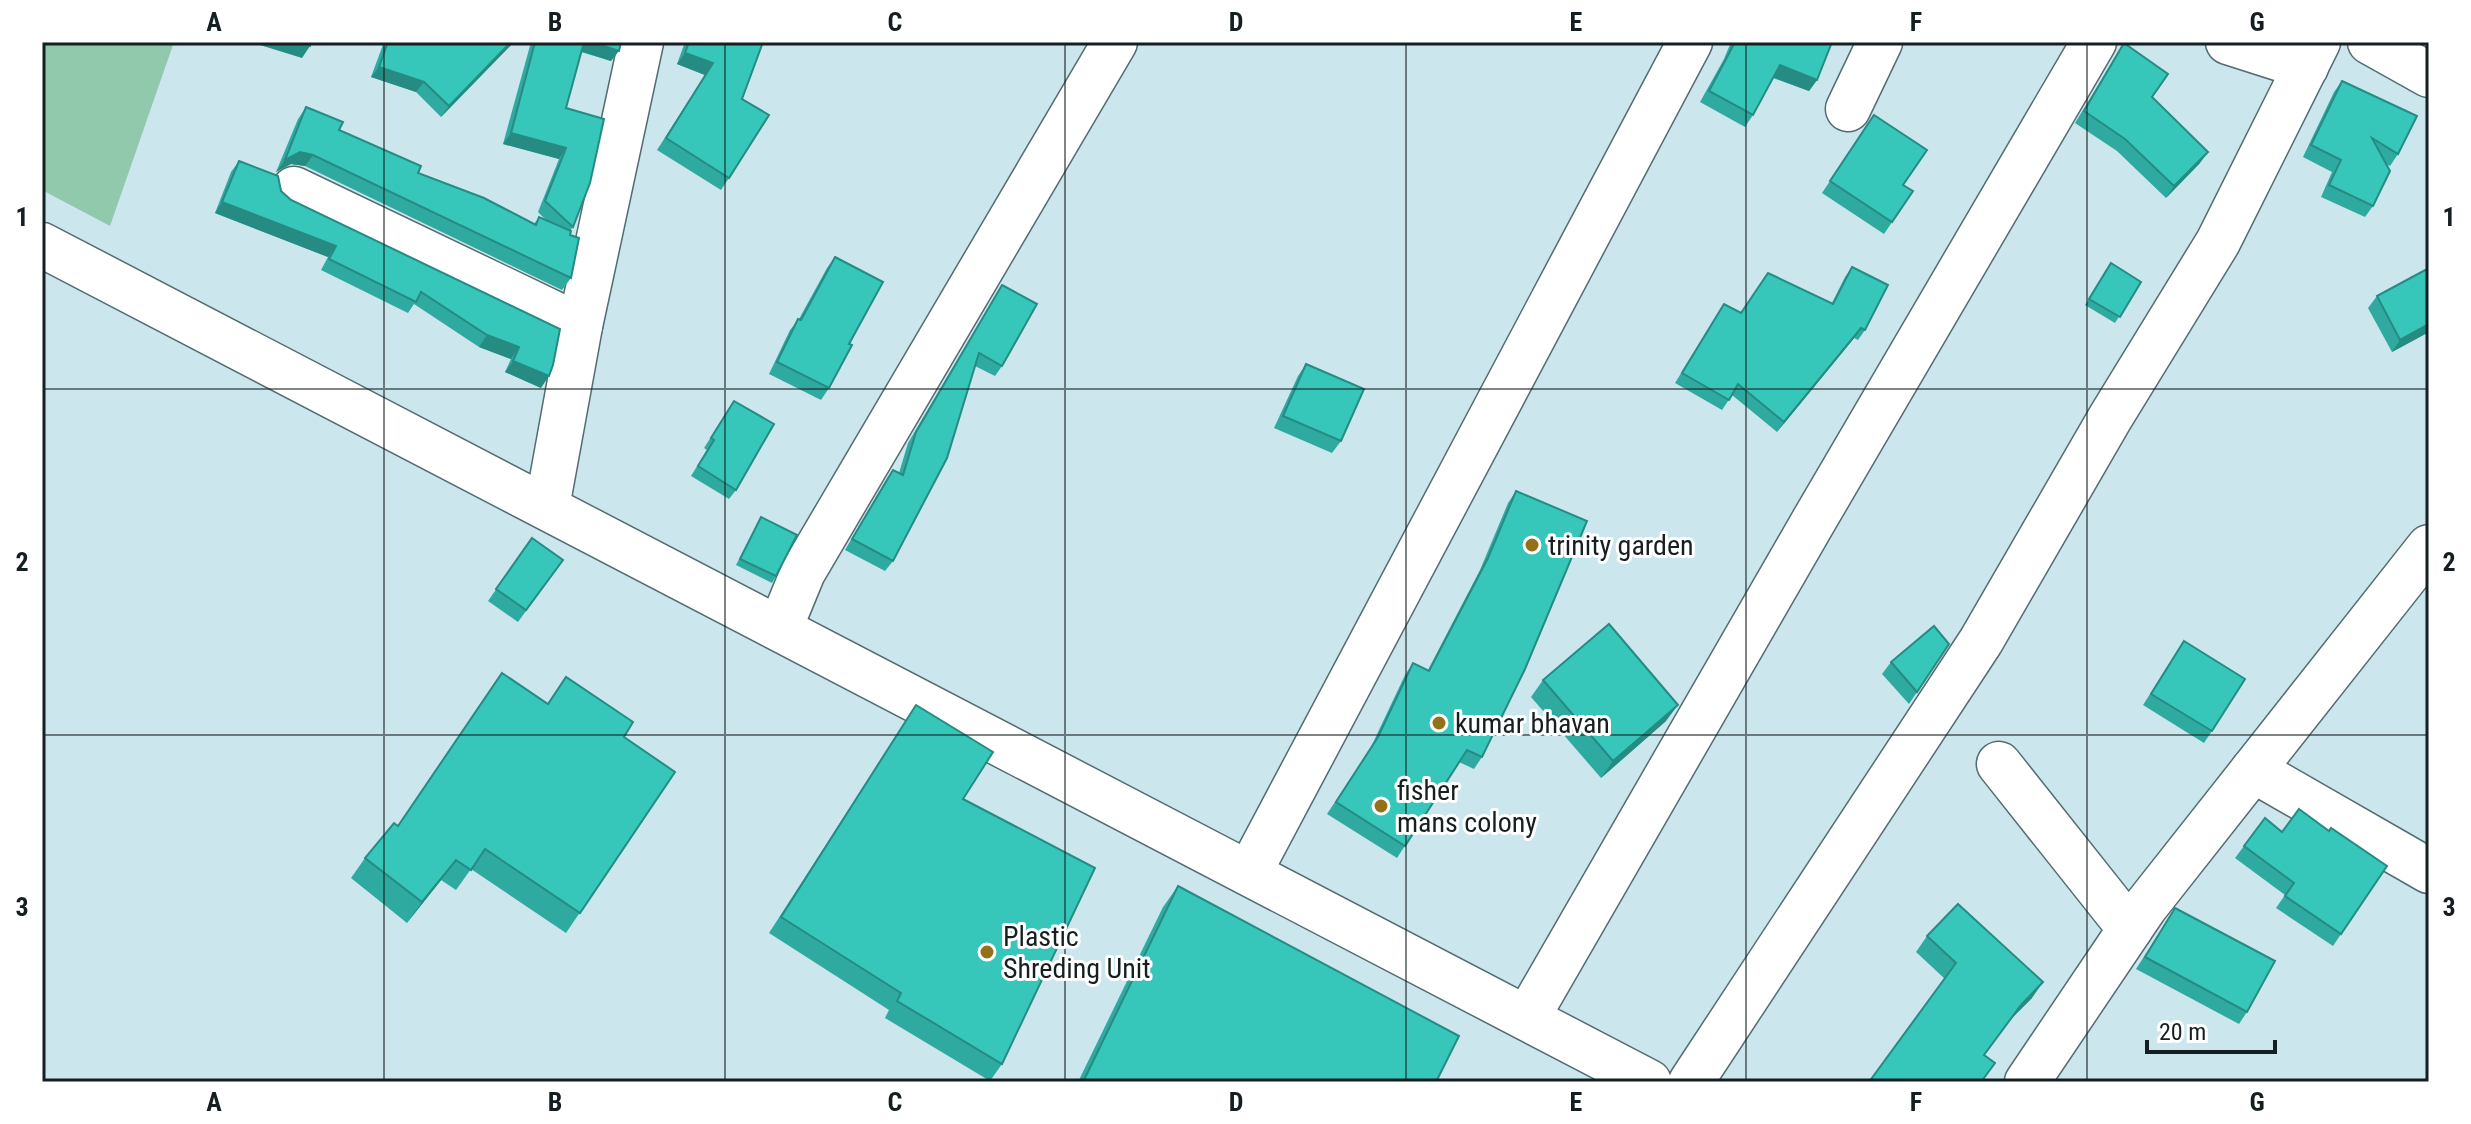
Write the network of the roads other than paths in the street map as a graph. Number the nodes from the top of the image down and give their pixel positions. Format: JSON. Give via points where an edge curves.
{"nodes":[{"id":1,"x":641,"y":42,"type":"edge"},
{"id":2,"x":1115,"y":42,"type":"edge"},
{"id":3,"x":1690,"y":42,"type":"edge"},
{"id":4,"x":1880,"y":42,"type":"edge"},
{"id":5,"x":2094,"y":42,"type":"edge"},
{"id":6,"x":2228,"y":42,"type":"edge"},
{"id":7,"x":2370,"y":42,"type":"edge"},
{"id":8,"x":2312,"y":54,"type":"edge"},
{"id":9,"x":2429,"y":75,"type":"edge"},
{"id":10,"x":1848,"y":109,"type":"dead end"},
{"id":11,"x":294,"y":189,"type":"dead end"},
{"id":12,"x":42,"y":245,"type":"edge"},
{"id":13,"x":580,"y":326,"type":"junction"},
{"id":14,"x":547,"y":507,"type":"junction"},
{"id":15,"x":2429,"y":547,"type":"edge"},
{"id":16,"x":780,"y":628,"type":"junction"},
{"id":17,"x":1999,"y":764,"type":"dead end"},
{"id":18,"x":2253,"y":770,"type":"junction"},
{"id":19,"x":2429,"y":871,"type":"edge"},
{"id":20,"x":1249,"y":873,"type":"junction"},
{"id":21,"x":2130,"y":929,"type":"junction"},
{"id":22,"x":1527,"y":1018,"type":"junction"},
{"id":23,"x":1649,"y":1082,"type":"edge"},
{"id":24,"x":1691,"y":1082,"type":"edge"},
{"id":25,"x":2027,"y":1082,"type":"edge"}],
"edges":[{"from":1,"to":13,"type":"street"},
{"from":2,"to":16,"type":"street","via":[[803,572]]},
{"from":3,"to":20,"type":"street"},
{"from":4,"to":10,"type":"street"},
{"from":5,"to":22,"type":"street"},
{"from":6,"to":8,"type":"street"},
{"from":7,"to":9,"type":"street"},
{"from":8,"to":24,"type":"street","via":[[2218,242],[1981,641]]},
{"from":11,"to":13,"type":"street"},
{"from":12,"to":14,"type":"street"},
{"from":13,"to":14,"type":"street"},
{"from":14,"to":16,"type":"street"},
{"from":15,"to":18,"type":"street"},
{"from":16,"to":20,"type":"street"},
{"from":17,"to":21,"type":"street"},
{"from":18,"to":19,"type":"street"},
{"from":18,"to":21,"type":"street"},
{"from":20,"to":22,"type":"street"},
{"from":21,"to":25,"type":"street"},
{"from":22,"to":23,"type":"street"}]}
